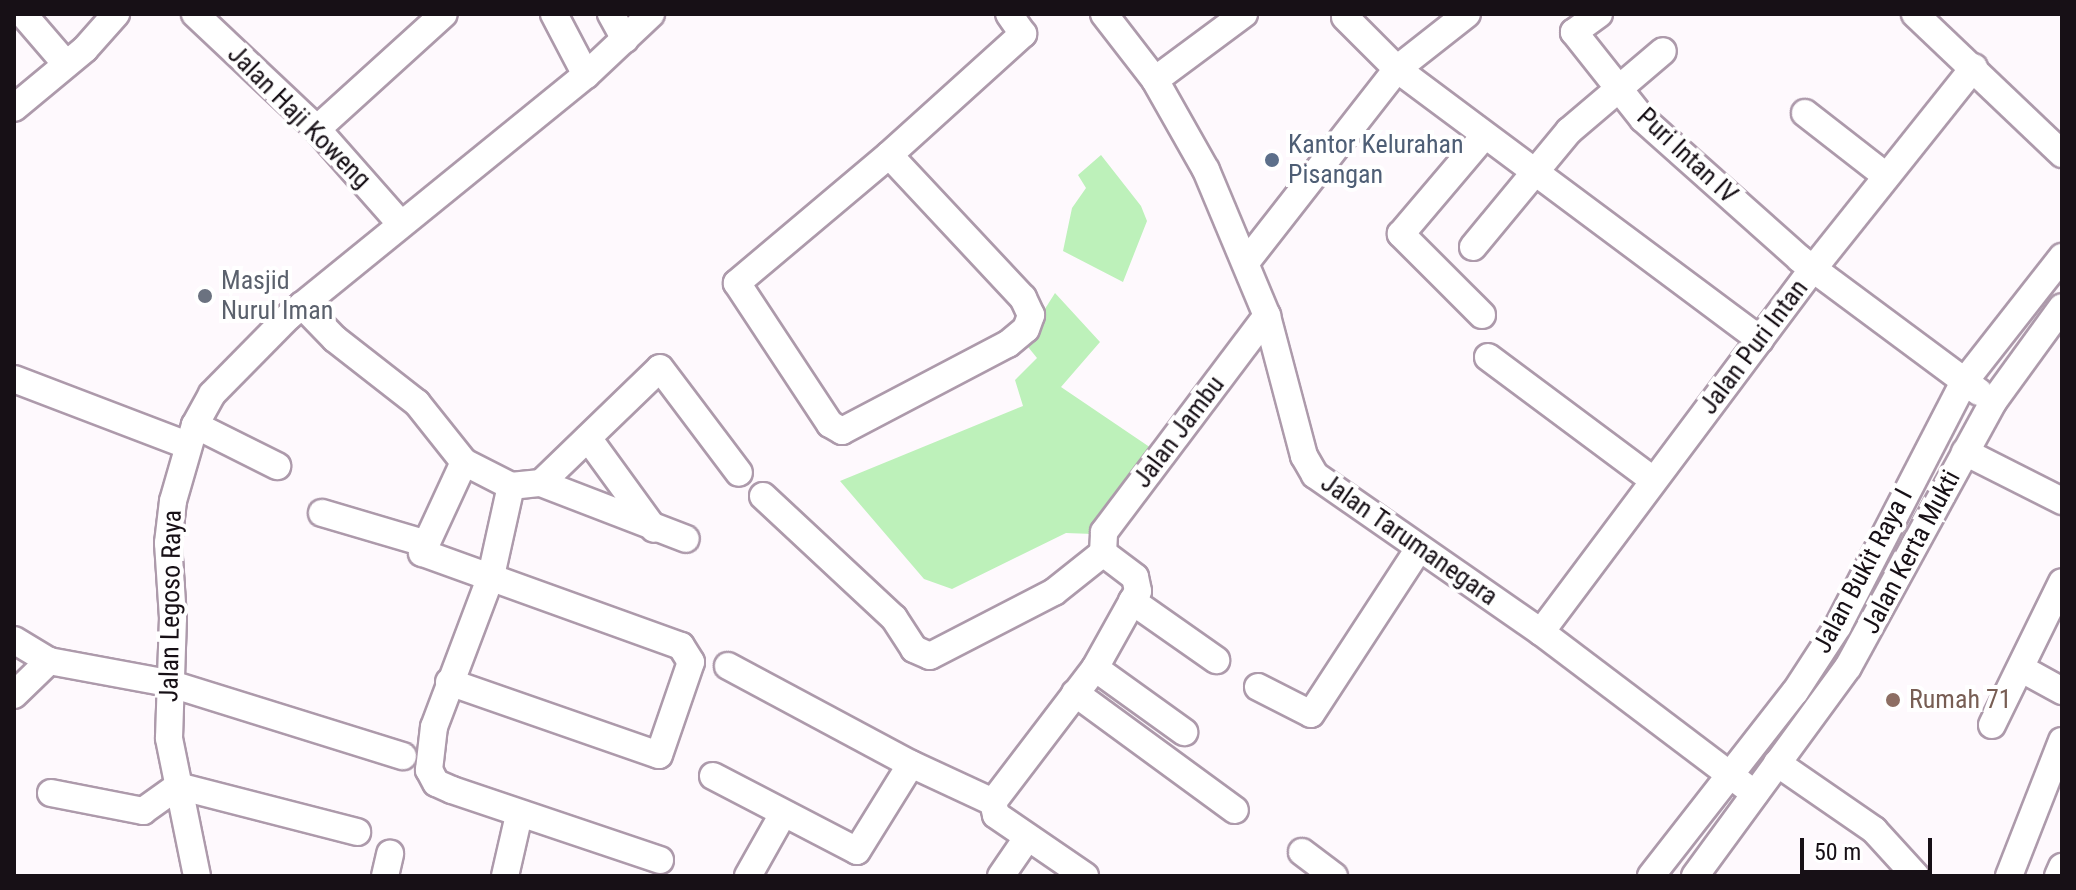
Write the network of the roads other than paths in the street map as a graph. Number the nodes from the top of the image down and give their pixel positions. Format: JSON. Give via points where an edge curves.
{"nodes":[{"id":1,"x":23,"y":14,"type":"edge"},
{"id":2,"x":116,"y":14,"type":"edge"},
{"id":3,"x":195,"y":14,"type":"edge"},
{"id":4,"x":444,"y":14,"type":"edge"},
{"id":5,"x":554,"y":14,"type":"edge"},
{"id":6,"x":611,"y":14,"type":"edge"},
{"id":7,"x":651,"y":14,"type":"edge"},
{"id":8,"x":1009,"y":14,"type":"edge"},
{"id":9,"x":1104,"y":14,"type":"edge"},
{"id":10,"x":1244,"y":14,"type":"edge"},
{"id":11,"x":1467,"y":14,"type":"edge"},
{"id":12,"x":1599,"y":14,"type":"edge"},
{"id":13,"x":1915,"y":14,"type":"edge"},
{"id":14,"x":1345,"y":17,"type":"dead end"},
{"id":15,"x":625,"y":39,"type":"junction"},
{"id":16,"x":1663,"y":51,"type":"dead end"},
{"id":17,"x":66,"y":64,"type":"junction"},
{"id":18,"x":1974,"y":67,"type":"junction"},
{"id":19,"x":1397,"y":69,"type":"junction"},
{"id":20,"x":586,"y":75,"type":"junction"},
{"id":21,"x":1155,"y":80,"type":"junction"},
{"id":22,"x":1618,"y":90,"type":"junction"},
{"id":23,"x":17,"y":99,"type":"edge"},
{"id":24,"x":1805,"y":113,"type":"dead end"},
{"id":25,"x":317,"y":129,"type":"junction"},
{"id":26,"x":1484,"y":136,"type":"junction"},
{"id":27,"x":2062,"y":154,"type":"edge"},
{"id":28,"x":889,"y":155,"type":"junction"},
{"id":29,"x":1533,"y":174,"type":"junction"},
{"id":30,"x":1886,"y":176,"type":"junction"},
{"id":31,"x":400,"y":223,"type":"junction"},
{"id":32,"x":1473,"y":247,"type":"dead end"},
{"id":33,"x":2062,"y":257,"type":"edge"},
{"id":34,"x":1247,"y":261,"type":"junction"},
{"id":35,"x":1813,"y":269,"type":"junction"},
{"id":36,"x":2032,"y":295,"type":"junction"},
{"id":37,"x":2060,"y":310,"type":"edge"},
{"id":38,"x":1482,"y":315,"type":"dead end"},
{"id":39,"x":1267,"y":316,"type":"junction"},
{"id":40,"x":302,"y":318,"type":"junction"},
{"id":41,"x":1760,"y":340,"type":"junction"},
{"id":42,"x":1488,"y":357,"type":"dead end"},
{"id":43,"x":14,"y":379,"type":"edge"},
{"id":44,"x":1964,"y":382,"type":"junction"},
{"id":45,"x":1993,"y":402,"type":"junction"},
{"id":46,"x":191,"y":435,"type":"junction"},
{"id":47,"x":588,"y":438,"type":"junction"},
{"id":48,"x":1968,"y":446,"type":"junction"},
{"id":49,"x":464,"y":462,"type":"junction"},
{"id":50,"x":277,"y":466,"type":"dead end"},
{"id":51,"x":739,"y":473,"type":"dead end"},
{"id":52,"x":1653,"y":480,"type":"junction"},
{"id":53,"x":541,"y":483,"type":"junction"},
{"id":54,"x":2046,"y":484,"type":"edge"},
{"id":55,"x":511,"y":486,"type":"junction"},
{"id":56,"x":763,"y":496,"type":"dead end"},
{"id":57,"x":2062,"y":501,"type":"edge"},
{"id":58,"x":322,"y":513,"type":"dead end"},
{"id":59,"x":654,"y":529,"type":"junction"},
{"id":60,"x":1880,"y":537,"type":"junction"},
{"id":61,"x":686,"y":539,"type":"dead end"},
{"id":62,"x":424,"y":543,"type":"junction"},
{"id":63,"x":1418,"y":550,"type":"junction"},
{"id":64,"x":1907,"y":552,"type":"junction"},
{"id":65,"x":1103,"y":553,"type":"junction"},
{"id":66,"x":491,"y":576,"type":"junction"},
{"id":67,"x":2062,"y":582,"type":"edge"},
{"id":68,"x":1132,"y":601,"type":"junction"},
{"id":69,"x":2052,"y":626,"type":"edge"},
{"id":70,"x":1541,"y":632,"type":"junction"},
{"id":71,"x":14,"y":640,"type":"edge"},
{"id":72,"x":1216,"y":660,"type":"dead end"},
{"id":73,"x":49,"y":661,"type":"junction"},
{"id":74,"x":728,"y":666,"type":"dead end"},
{"id":75,"x":1095,"y":668,"type":"junction"},
{"id":76,"x":2022,"y":669,"type":"junction"},
{"id":77,"x":449,"y":682,"type":"junction"},
{"id":78,"x":168,"y":683,"type":"junction"},
{"id":79,"x":1258,"y":687,"type":"dead end"},
{"id":80,"x":2062,"y":691,"type":"edge"},
{"id":81,"x":1075,"y":693,"type":"junction"},
{"id":82,"x":14,"y":695,"type":"edge"},
{"id":83,"x":1992,"y":725,"type":"dead end"},
{"id":84,"x":1184,"y":732,"type":"dead end"},
{"id":85,"x":2062,"y":741,"type":"edge"},
{"id":86,"x":403,"y":756,"type":"dead end"},
{"id":87,"x":1777,"y":763,"type":"junction"},
{"id":88,"x":911,"y":764,"type":"junction"},
{"id":89,"x":713,"y":776,"type":"dead end"},
{"id":90,"x":1741,"y":785,"type":"junction"},
{"id":91,"x":178,"y":786,"type":"junction"},
{"id":92,"x":51,"y":793,"type":"dead end"},
{"id":93,"x":993,"y":802,"type":"junction"},
{"id":94,"x":1235,"y":810,"type":"dead end"},
{"id":95,"x":783,"y":814,"type":"junction"},
{"id":96,"x":519,"y":815,"type":"junction"},
{"id":97,"x":357,"y":832,"type":"dead end"},
{"id":98,"x":1027,"y":838,"type":"junction"},
{"id":99,"x":1302,"y":852,"type":"dead end"},
{"id":100,"x":660,"y":860,"type":"dead end"},
{"id":101,"x":2062,"y":867,"type":"edge"},
{"id":102,"x":1708,"y":871,"type":"edge"},
{"id":103,"x":197,"y":876,"type":"edge"},
{"id":104,"x":505,"y":876,"type":"edge"},
{"id":105,"x":748,"y":876,"type":"edge"},
{"id":106,"x":1001,"y":876,"type":"edge"},
{"id":107,"x":1085,"y":876,"type":"edge"},
{"id":108,"x":1334,"y":876,"type":"edge"},
{"id":109,"x":1651,"y":876,"type":"edge"},
{"id":110,"x":1916,"y":876,"type":"edge"},
{"id":111,"x":2009,"y":876,"type":"edge"},
{"id":112,"x":2058,"y":876,"type":"edge"}],
"edges":[{"from":1,"to":17,"type":"street"},
{"from":2,"to":17,"type":"street"},
{"from":3,"to":25,"type":"street","name":"Jalan Haji Koweng"},
{"from":4,"to":25,"type":"street"},
{"from":5,"to":20,"type":"street"},
{"from":6,"to":15,"type":"street"},
{"from":7,"to":15,"type":"street","name":"Jalan Legoso Raya"},
{"from":8,"to":28,"type":"street","via":[[1023,34]]},
{"from":9,"to":21,"type":"street","name":"Jalan Tarumanegara"},
{"from":10,"to":21,"type":"street"},
{"from":11,"to":19,"type":"street"},
{"from":12,"to":22,"type":"street","name":"Puri Intan IV","via":[[1574,32]]},
{"from":13,"to":18,"type":"street"},
{"from":14,"to":19,"type":"street"},
{"from":15,"to":20,"type":"street","name":"Jalan Legoso Raya"},
{"from":16,"to":22,"type":"street"},
{"from":17,"to":23,"type":"street"},
{"from":18,"to":27,"type":"street","via":[[2041,139]]},
{"from":18,"to":30,"type":"street","name":"Jalan Puri Intan"},
{"from":19,"to":26,"type":"street"},
{"from":19,"to":34,"type":"street"},
{"from":20,"to":31,"type":"street","name":"Jalan Legoso Raya"},
{"from":21,"to":34,"type":"street","name":"Jalan Tarumanegara","via":[[1206,170]]},
{"from":22,"to":29,"type":"street","via":[[1569,131]]},
{"from":22,"to":35,"type":"street","name":"Puri Intan IV","via":[[1654,129]]},
{"from":24,"to":30,"type":"street"},
{"from":25,"to":31,"type":"street","name":"Jalan Haji Koweng"},
{"from":26,"to":29,"type":"street"},
{"from":26,"to":38,"type":"street","via":[[1401,234]]},
{"from":28,"to":28,"type":"street","via":[[1023,298],[1031,315],[1026,329],[1008,344],[842,431],[830,424],[737,283]]},
{"from":29,"to":32,"type":"street"},
{"from":29,"to":41,"type":"street"},
{"from":30,"to":35,"type":"street","name":"Jalan Puri Intan"},
{"from":31,"to":40,"type":"street","name":"Jalan Legoso Raya"},
{"from":33,"to":36,"type":"street","name":"Jalan Bukit Raya I"},
{"from":34,"to":39,"type":"street","name":"Jalan Tarumanegara"},
{"from":35,"to":41,"type":"street","name":"Jalan Puri Intan"},
{"from":35,"to":44,"type":"street","name":"Puri Intan IV"},
{"from":36,"to":37,"type":"street"},
{"from":36,"to":44,"type":"street","name":"Jalan Bukit Raya I"},
{"from":37,"to":45,"type":"street","name":"Jalan Kerta Mukti"},
{"from":39,"to":63,"type":"street","name":"Jalan Tarumanegara","via":[[1308,465]]},
{"from":39,"to":65,"type":"street","name":"Jalan Jambu","via":[[1104,532]]},
{"from":40,"to":46,"type":"street","name":"Jalan Legoso Raya","via":[[212,394]]},
{"from":40,"to":49,"type":"street","via":[[409,420],[437,431]]},
{"from":41,"to":52,"type":"street","name":"Jalan Puri Intan"},
{"from":42,"to":52,"type":"street"},
{"from":43,"to":46,"type":"street"},
{"from":44,"to":45,"type":"street","name":"Puri Intan IV"},
{"from":44,"to":60,"type":"street","name":"Jalan Bukit Raya I"},
{"from":45,"to":48,"type":"street","name":"Jalan Kerta Mukti"},
{"from":46,"to":50,"type":"street"},
{"from":46,"to":78,"type":"street","name":"Jalan Legoso Raya","via":[[168,522],[173,618]]},
{"from":47,"to":51,"type":"street","via":[[660,368]]},
{"from":47,"to":53,"type":"street"},
{"from":47,"to":59,"type":"street"},
{"from":48,"to":54,"type":"street"},
{"from":48,"to":64,"type":"street","name":"Jalan Kerta Mukti"},
{"from":49,"to":55,"type":"street"},
{"from":49,"to":62,"type":"street"},
{"from":52,"to":70,"type":"street","name":"Jalan Puri Intan"},
{"from":53,"to":55,"type":"street"},
{"from":53,"to":59,"type":"street"},
{"from":54,"to":57,"type":"street"},
{"from":55,"to":66,"type":"street"},
{"from":56,"to":65,"type":"street","via":[[894,618],[914,649],[930,656],[1054,592]]},
{"from":58,"to":62,"type":"street"},
{"from":59,"to":61,"type":"street"},
{"from":60,"to":64,"type":"street"},
{"from":60,"to":90,"type":"street","name":"Jalan Bukit Raya I","via":[[1838,626]]},
{"from":62,"to":66,"type":"street","via":[[425,555]]},
{"from":63,"to":70,"type":"street","name":"Jalan Tarumanegara"},
{"from":63,"to":79,"type":"street","via":[[1311,714]]},
{"from":64,"to":87,"type":"street","name":"Jalan Kerta Mukti","via":[[1848,667]]},
{"from":65,"to":68,"type":"street","via":[[1135,577],[1138,591]]},
{"from":66,"to":77,"type":"street"},
{"from":66,"to":77,"type":"street","via":[[689,652],[691,662],[664,749],[652,755]]},
{"from":67,"to":69,"type":"street"},
{"from":68,"to":72,"type":"street"},
{"from":68,"to":75,"type":"street"},
{"from":69,"to":76,"type":"street"},
{"from":70,"to":90,"type":"street","name":"Jalan Tarumanegara"},
{"from":71,"to":73,"type":"street"},
{"from":73,"to":78,"type":"street"},
{"from":73,"to":82,"type":"street"},
{"from":74,"to":88,"type":"street"},
{"from":75,"to":81,"type":"street"},
{"from":75,"to":84,"type":"street"},
{"from":76,"to":80,"type":"street"},
{"from":76,"to":83,"type":"street"},
{"from":77,"to":96,"type":"street","via":[[434,727],[429,770],[436,783]]},
{"from":78,"to":86,"type":"street"},
{"from":78,"to":91,"type":"street","name":"Jalan Legoso Raya","via":[[169,738]]},
{"from":81,"to":93,"type":"street"},
{"from":81,"to":94,"type":"street"},
{"from":85,"to":111,"type":"street"},
{"from":87,"to":90,"type":"street","name":"Jalan Kerta Mukti"},
{"from":87,"to":110,"type":"street","via":[[1874,830]]},
{"from":88,"to":93,"type":"street"},
{"from":88,"to":95,"type":"street","via":[[862,849],[853,850]]},
{"from":89,"to":95,"type":"street"},
{"from":90,"to":102,"type":"street"},
{"from":90,"to":109,"type":"street","name":"Jalan Bukit Raya I"},
{"from":91,"to":92,"type":"street","via":[[143,811]]},
{"from":91,"to":97,"type":"street"},
{"from":91,"to":103,"type":"street","name":"Jalan Legoso Raya"},
{"from":93,"to":98,"type":"street","via":[[996,815]]},
{"from":95,"to":105,"type":"street"},
{"from":96,"to":100,"type":"street"},
{"from":96,"to":104,"type":"street"},
{"from":98,"to":106,"type":"street"},
{"from":98,"to":107,"type":"street"},
{"from":99,"to":108,"type":"street"},
{"from":101,"to":112,"type":"street"}]}
